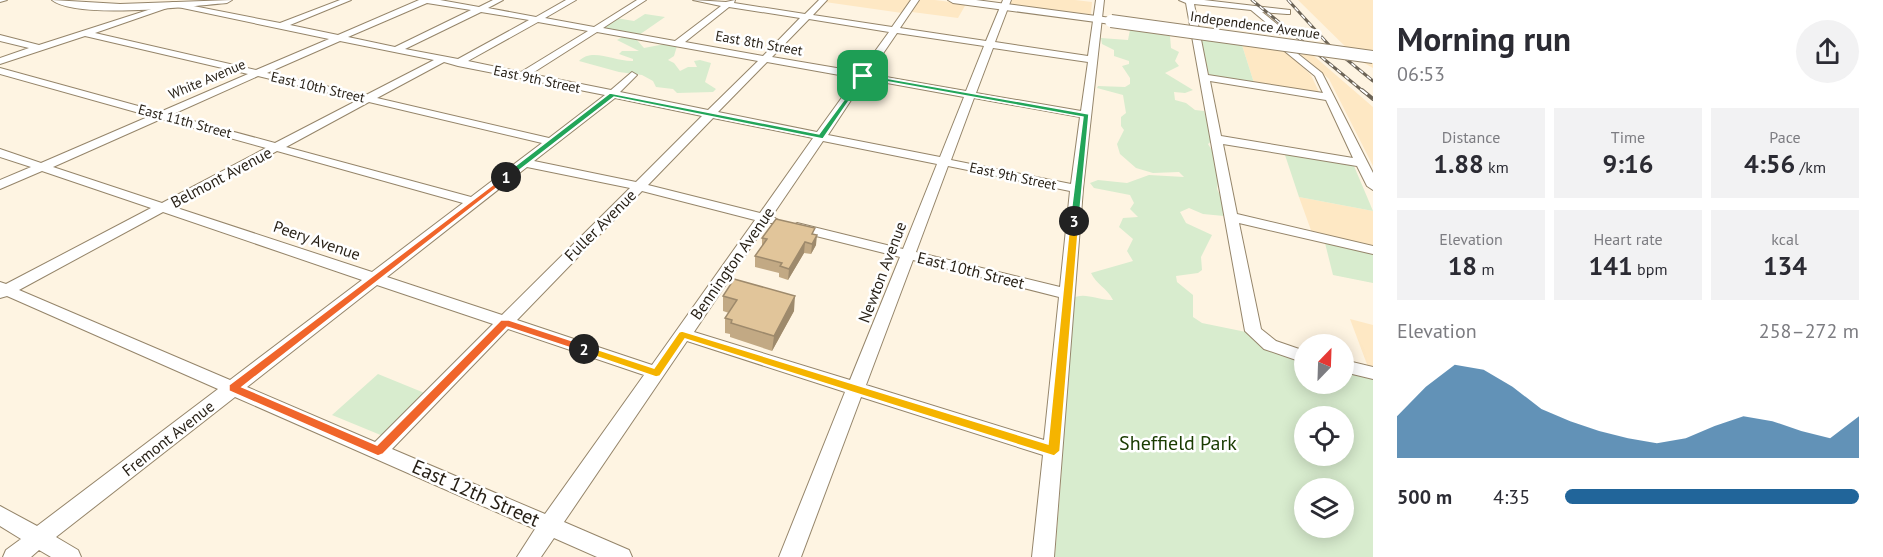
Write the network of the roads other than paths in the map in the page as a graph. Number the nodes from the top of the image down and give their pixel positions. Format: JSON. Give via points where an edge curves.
{"nodes":[{"id":1,"x":57,"y":0,"type":"edge"},
{"id":2,"x":227,"y":0,"type":"edge"},
{"id":3,"x":347,"y":0,"type":"edge"},
{"id":4,"x":426,"y":0,"type":"edge"},
{"id":5,"x":499,"y":0,"type":"edge"},
{"id":6,"x":572,"y":0,"type":"edge"},
{"id":7,"x":642,"y":0,"type":"edge"},
{"id":8,"x":697,"y":0,"type":"edge"},
{"id":9,"x":823,"y":0,"type":"edge"},
{"id":10,"x":915,"y":0,"type":"edge"},
{"id":11,"x":953,"y":0,"type":"edge"},
{"id":12,"x":1100,"y":0,"type":"edge"},
{"id":13,"x":1183,"y":0,"type":"edge"},
{"id":14,"x":1189,"y":0,"type":"edge"},
{"id":15,"x":1244,"y":0,"type":"edge"},
{"id":16,"x":730,"y":2,"type":"edge"},
{"id":17,"x":172,"y":4,"type":"junction"},
{"id":18,"x":1006,"y":4,"type":"edge"},
{"id":19,"x":479,"y":9,"type":"junction"},
{"id":20,"x":1254,"y":9,"type":"junction"},
{"id":21,"x":1287,"y":12,"type":"dead end"},
{"id":22,"x":807,"y":17,"type":"junction"},
{"id":23,"x":1097,"y":19,"type":"junction"},
{"id":24,"x":536,"y":20,"type":"junction"},
{"id":25,"x":279,"y":27,"type":"junction"},
{"id":26,"x":596,"y":29,"type":"junction"},
{"id":27,"x":895,"y":30,"type":"junction"},
{"id":28,"x":1280,"y":31,"type":"dead end"},
{"id":29,"x":85,"y":33,"type":"junction"},
{"id":30,"x":1196,"y":33,"type":"junction"},
{"id":31,"x":0,"y":38,"type":"edge"},
{"id":32,"x":337,"y":38,"type":"junction"},
{"id":33,"x":678,"y":43,"type":"junction"},
{"id":34,"x":990,"y":45,"type":"junction"},
{"id":35,"x":39,"y":48,"type":"junction"},
{"id":36,"x":395,"y":50,"type":"junction"},
{"id":37,"x":1373,"y":57,"type":"edge"},
{"id":38,"x":765,"y":59,"type":"junction"},
{"id":39,"x":441,"y":60,"type":"junction"},
{"id":40,"x":1093,"y":60,"type":"junction"},
{"id":41,"x":0,"y":61,"type":"edge"},
{"id":42,"x":458,"y":63,"type":"junction"},
{"id":43,"x":0,"y":71,"type":"edge"},
{"id":44,"x":258,"y":73,"type":"junction"},
{"id":45,"x":632,"y":75,"type":"dead end"},
{"id":46,"x":522,"y":76,"type":"junction"},
{"id":47,"x":863,"y":76,"type":"junction"},
{"id":48,"x":1205,"y":77,"type":"junction"},
{"id":49,"x":612,"y":95,"type":"junction"},
{"id":50,"x":969,"y":95,"type":"junction"},
{"id":51,"x":1329,"y":96,"type":"junction"},
{"id":52,"x":368,"y":99,"type":"junction"},
{"id":53,"x":162,"y":115,"type":"junction"},
{"id":54,"x":710,"y":115,"type":"junction"},
{"id":55,"x":1087,"y":115,"type":"junction"},
{"id":56,"x":820,"y":137,"type":"junction"},
{"id":57,"x":1216,"y":139,"type":"junction"},
{"id":58,"x":552,"y":142,"type":"junction"},
{"id":59,"x":278,"y":147,"type":"junction"},
{"id":60,"x":0,"y":153,"type":"edge"},
{"id":61,"x":944,"y":162,"type":"junction"},
{"id":62,"x":524,"y":163,"type":"junction"},
{"id":63,"x":1362,"y":163,"type":"junction"},
{"id":64,"x":42,"y":167,"type":"junction"},
{"id":65,"x":0,"y":185,"type":"edge"},
{"id":66,"x":638,"y":186,"type":"junction"},
{"id":67,"x":1373,"y":186,"type":"edge"},
{"id":68,"x":1077,"y":189,"type":"junction"},
{"id":69,"x":474,"y":202,"type":"junction"},
{"id":70,"x":163,"y":207,"type":"junction"},
{"id":71,"x":1232,"y":217,"type":"junction"},
{"id":72,"x":763,"y":218,"type":"junction"},
{"id":73,"x":1373,"y":250,"type":"edge"},
{"id":74,"x":908,"y":254,"type":"junction"},
{"id":75,"x":375,"y":278,"type":"junction"},
{"id":76,"x":2,"y":290,"type":"edge"},
{"id":77,"x":1068,"y":294,"type":"junction"},
{"id":78,"x":505,"y":322,"type":"junction"},
{"id":79,"x":682,"y":334,"type":"junction"},
{"id":80,"x":1294,"y":354,"type":"edge"},
{"id":81,"x":1354,"y":368,"type":"edge"},
{"id":82,"x":656,"y":373,"type":"junction"},
{"id":83,"x":1373,"y":373,"type":"edge"},
{"id":84,"x":233,"y":388,"type":"junction"},
{"id":85,"x":855,"y":390,"type":"junction"},
{"id":86,"x":378,"y":451,"type":"junction"},
{"id":87,"x":1054,"y":451,"type":"junction"},
{"id":88,"x":0,"y":515,"type":"edge"},
{"id":89,"x":550,"y":526,"type":"junction"},
{"id":90,"x":39,"y":538,"type":"junction"},
{"id":91,"x":14,"y":557,"type":"edge"},
{"id":92,"x":70,"y":557,"type":"edge"},
{"id":93,"x":528,"y":557,"type":"edge"},
{"id":94,"x":621,"y":557,"type":"edge"},
{"id":95,"x":790,"y":557,"type":"edge"},
{"id":96,"x":1043,"y":557,"type":"edge"}],
"edges":[{"from":1,"to":17,"type":"main road","via":[[104,6]]},
{"from":2,"to":17,"type":"main road"},
{"from":3,"to":25,"type":"street"},
{"from":4,"to":19,"type":"street","name":"East 8th Street"},
{"from":4,"to":32,"type":"street","name":"White Avenue"},
{"from":5,"to":19,"type":"street"},
{"from":6,"to":24,"type":"street"},
{"from":7,"to":26,"type":"street"},
{"from":8,"to":16,"type":"street"},
{"from":9,"to":22,"type":"street","name":"Fuller Avenue"},
{"from":10,"to":27,"type":"street","name":"Bennington Avenue"},
{"from":11,"to":18,"type":"main road","name":"Independence Avenue"},
{"from":12,"to":23,"type":"street"},
{"from":13,"to":14,"type":"street"},
{"from":14,"to":20,"type":"street"},
{"from":14,"to":30,"type":"street"},
{"from":15,"to":20,"type":"street"},
{"from":16,"to":22,"type":"street"},
{"from":16,"to":33,"type":"street"},
{"from":17,"to":25,"type":"street","name":"East 9th Street"},
{"from":17,"to":29,"type":"street"},
{"from":18,"to":23,"type":"main road","name":"Independence Avenue"},
{"from":18,"to":34,"type":"street","name":"Newton Avenue"},
{"from":19,"to":24,"type":"street","name":"East 8th Street"},
{"from":19,"to":36,"type":"street"},
{"from":20,"to":21,"type":"street"},
{"from":20,"to":28,"type":"street"},
{"from":22,"to":27,"type":"street"},
{"from":22,"to":38,"type":"street","name":"Fuller Avenue"},
{"from":23,"to":30,"type":"street","name":"Independence Avenue","via":[[1120,26]]},
{"from":23,"to":37,"type":"main road","name":"Independence Avenue","bridge":true},
{"from":23,"to":40,"type":"street"},
{"from":24,"to":26,"type":"street","name":"East 8th Street"},
{"from":24,"to":42,"type":"street"},
{"from":25,"to":32,"type":"street","name":"East 9th Street"},
{"from":26,"to":33,"type":"street","name":"East 8th Street"},
{"from":26,"to":46,"type":"street"},
{"from":27,"to":34,"type":"street"},
{"from":27,"to":47,"type":"street","name":"Bennington Avenue"},
{"from":29,"to":35,"type":"street"},
{"from":29,"to":44,"type":"street","name":"East 10th Street"},
{"from":30,"to":48,"type":"street"},
{"from":30,"to":51,"type":"street","name":"Independence Avenue","via":[[1279,41],[1319,75]]},
{"from":31,"to":35,"type":"street"},
{"from":32,"to":36,"type":"street","name":"East 9th Street"},
{"from":32,"to":44,"type":"street","name":"White Avenue"},
{"from":33,"to":38,"type":"street","name":"East 8th Street"},
{"from":34,"to":40,"type":"street"},
{"from":34,"to":50,"type":"street","name":"Newton Avenue"},
{"from":35,"to":41,"type":"street"},
{"from":36,"to":39,"type":"street","name":"East 9th Street"},
{"from":38,"to":47,"type":"street","name":"East 8th Street"},
{"from":38,"to":54,"type":"street","name":"Fuller Avenue"},
{"from":39,"to":42,"type":"street","name":"East 9th Street"},
{"from":39,"to":52,"type":"street","name":"Belmont Avenue"},
{"from":40,"to":55,"type":"street"},
{"from":42,"to":46,"type":"street","name":"East 9th Street"},
{"from":43,"to":53,"type":"street","name":"East 11th Street"},
{"from":44,"to":52,"type":"street","name":"East 10th Street"},
{"from":44,"to":53,"type":"street","name":"White Avenue"},
{"from":45,"to":49,"type":"street","name":"Fremont Avenue"},
{"from":46,"to":49,"type":"street","name":"East 9th Street"},
{"from":47,"to":50,"type":"street","name":"East 8th Street"},
{"from":47,"to":56,"type":"street","name":"Bennington Avenue"},
{"from":48,"to":51,"type":"street"},
{"from":48,"to":57,"type":"street"},
{"from":49,"to":54,"type":"street","name":"East 9th Street"},
{"from":49,"to":58,"type":"street","name":"Fremont Avenue"},
{"from":50,"to":55,"type":"street","name":"East 8th Street"},
{"from":50,"to":61,"type":"street","name":"Newton Avenue"},
{"from":51,"to":63,"type":"street"},
{"from":52,"to":58,"type":"street","name":"East 10th Street"},
{"from":52,"to":59,"type":"street","name":"Belmont Avenue"},
{"from":53,"to":59,"type":"street","name":"East 11th Street"},
{"from":53,"to":64,"type":"street","name":"White Avenue"},
{"from":54,"to":56,"type":"street","name":"East 9th Street"},
{"from":54,"to":66,"type":"street","name":"Fuller Avenue"},
{"from":55,"to":68,"type":"street"},
{"from":56,"to":61,"type":"street","name":"East 9th Street"},
{"from":56,"to":72,"type":"street","name":"Bennington Avenue"},
{"from":57,"to":63,"type":"street"},
{"from":57,"to":71,"type":"street"},
{"from":58,"to":62,"type":"street","name":"Fremont Avenue"},
{"from":59,"to":69,"type":"street","name":"East 11th Street"},
{"from":59,"to":70,"type":"street","name":"Belmont Avenue"},
{"from":60,"to":64,"type":"street","name":"Peery Avenue"},
{"from":61,"to":68,"type":"street","name":"East 9th Street"},
{"from":61,"to":74,"type":"street","name":"Newton Avenue"},
{"from":62,"to":66,"type":"street","name":"East 10th Street"},
{"from":62,"to":69,"type":"street","name":"Fremont Avenue"},
{"from":63,"to":67,"type":"street"},
{"from":64,"to":65,"type":"street","name":"White Avenue"},
{"from":64,"to":70,"type":"street","name":"Peery Avenue"},
{"from":66,"to":72,"type":"street","name":"East 10th Street"},
{"from":66,"to":78,"type":"street","name":"Fuller Avenue"},
{"from":68,"to":77,"type":"street"},
{"from":69,"to":75,"type":"street","name":"Fremont Avenue"},
{"from":70,"to":75,"type":"street","name":"Peery Avenue"},
{"from":70,"to":76,"type":"street","name":"Belmont Avenue"},
{"from":71,"to":73,"type":"street"},
{"from":71,"to":80,"type":"street","via":[[1253,331],[1261,340]]},
{"from":72,"to":74,"type":"street","name":"East 10th Street"},
{"from":72,"to":79,"type":"street","name":"Bennington Avenue"},
{"from":74,"to":77,"type":"street","name":"East 10th Street"},
{"from":74,"to":85,"type":"street","name":"Newton Avenue"},
{"from":75,"to":78,"type":"street","name":"Peery Avenue"},
{"from":75,"to":84,"type":"street","name":"Fremont Avenue"},
{"from":76,"to":84,"type":"street","name":"East 12th Street"},
{"from":77,"to":87,"type":"street"},
{"from":78,"to":82,"type":"street","name":"Peery Avenue"},
{"from":78,"to":86,"type":"street","name":"Fuller Avenue"},
{"from":79,"to":82,"type":"street","name":"Bennington Avenue"},
{"from":79,"to":85,"type":"street"},
{"from":81,"to":83,"type":"street"},
{"from":82,"to":89,"type":"street","name":"Bennington Avenue"},
{"from":84,"to":86,"type":"street","name":"East 12th Street"},
{"from":84,"to":90,"type":"street","name":"Fremont Avenue"},
{"from":85,"to":87,"type":"street"},
{"from":85,"to":95,"type":"street","name":"Newton Avenue"},
{"from":86,"to":89,"type":"street","name":"East 12th Street"},
{"from":87,"to":96,"type":"street"},
{"from":88,"to":90,"type":"street"},
{"from":89,"to":93,"type":"street","name":"Bennington Avenue"},
{"from":89,"to":94,"type":"street","name":"East 12th Street"},
{"from":90,"to":91,"type":"street","name":"Fremont Avenue"},
{"from":90,"to":92,"type":"street"}]}
